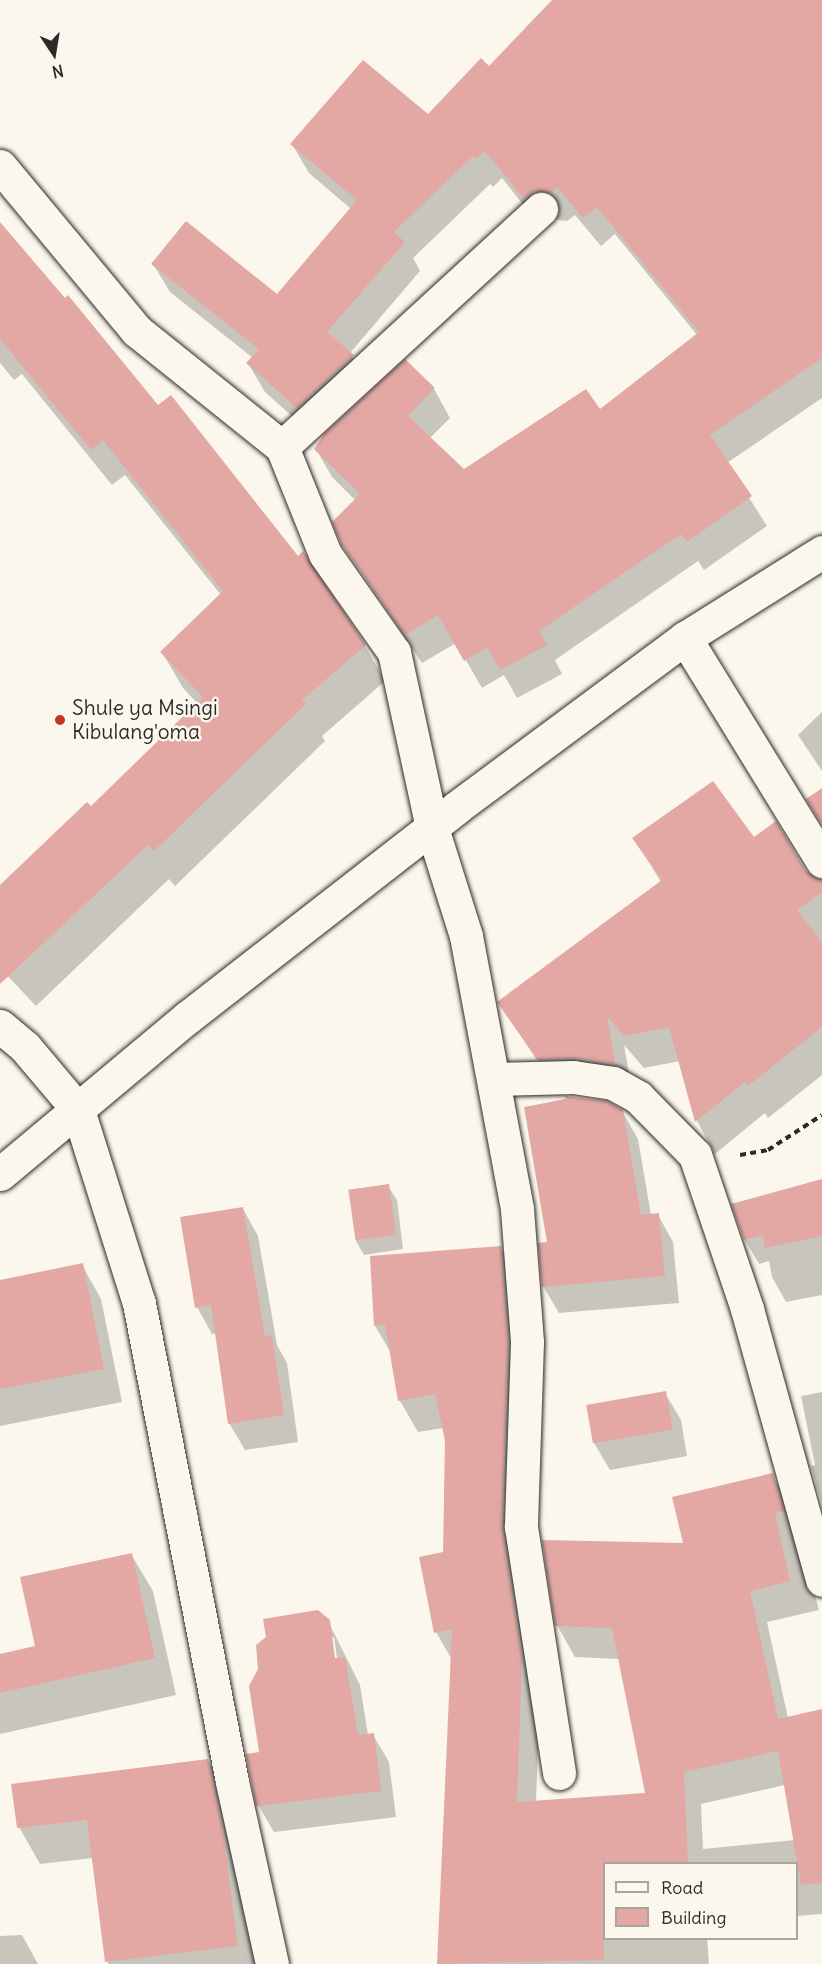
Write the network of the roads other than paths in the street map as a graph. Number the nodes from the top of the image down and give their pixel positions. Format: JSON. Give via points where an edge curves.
{"nodes":[{"id":1,"x":0,"y":166,"type":"edge"},
{"id":2,"x":541,"y":209,"type":"dead end"},
{"id":3,"x":282,"y":447,"type":"junction"},
{"id":4,"x":822,"y":552,"type":"edge"},
{"id":5,"x":685,"y":638,"type":"junction"},
{"id":6,"x":432,"y":828,"type":"junction"},
{"id":7,"x":822,"y":861,"type":"edge"},
{"id":8,"x":0,"y":1026,"type":"edge"},
{"id":9,"x":494,"y":1079,"type":"junction"},
{"id":10,"x":78,"y":1110,"type":"junction"},
{"id":11,"x":0,"y":1174,"type":"edge"},
{"id":12,"x":822,"y":1580,"type":"edge"},
{"id":13,"x":559,"y":1773,"type":"dead end"},
{"id":14,"x":272,"y":1964,"type":"edge"}],
"edges":[{"from":1,"to":3,"type":"street","via":[[137,331]]},
{"from":2,"to":3,"type":"street"},
{"from":3,"to":6,"type":"street","via":[[325,554],[394,652]]},
{"from":4,"to":5,"type":"street"},
{"from":5,"to":6,"type":"street"},
{"from":5,"to":7,"type":"street"},
{"from":6,"to":9,"type":"street","via":[[466,936]]},
{"from":6,"to":10,"type":"street","via":[[188,1017]]},
{"from":8,"to":10,"type":"street","via":[[25,1047]]},
{"from":9,"to":12,"type":"street","via":[[573,1077],[613,1083],[638,1097],[695,1155],[747,1309]]},
{"from":9,"to":13,"type":"street","via":[[517,1209],[527,1342],[521,1527]]},
{"from":10,"to":11,"type":"street"},
{"from":10,"to":14,"type":"street","via":[[139,1303],[232,1782]]}]}
